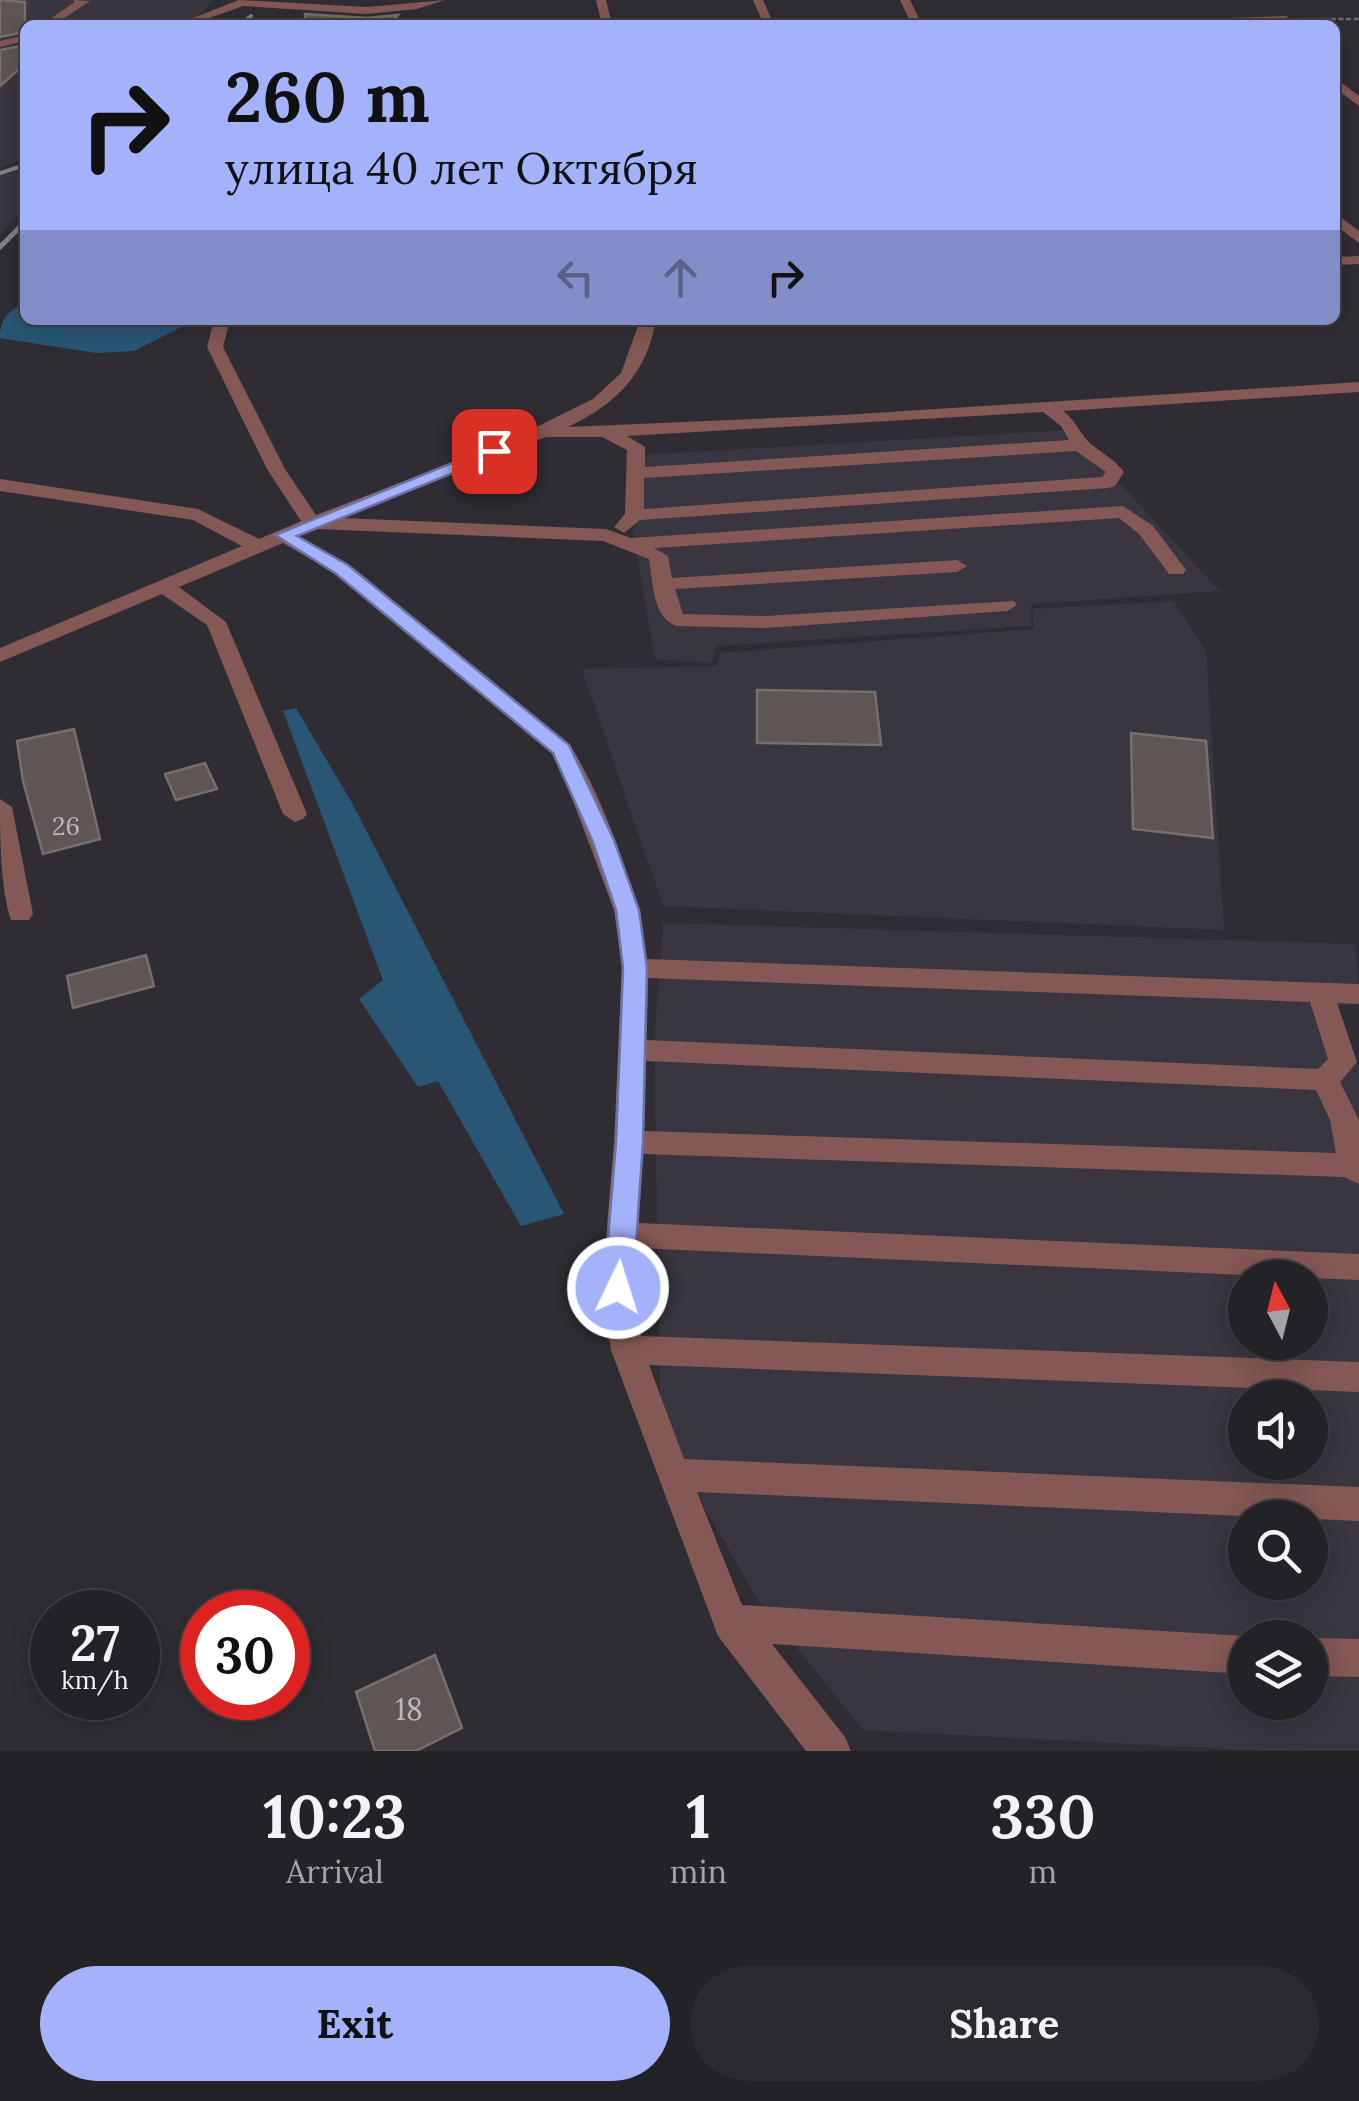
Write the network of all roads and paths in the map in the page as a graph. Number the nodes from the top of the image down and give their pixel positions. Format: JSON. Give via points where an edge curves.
{"nodes":[{"id":1,"x":78,"y":0,"type":"edge"},
{"id":2,"x":440,"y":0,"type":"edge"},
{"id":3,"x":244,"y":1,"type":"edge"},
{"id":4,"x":1274,"y":9,"type":"dead end"},
{"id":5,"x":1128,"y":12,"type":"dead end"},
{"id":6,"x":54,"y":20,"type":"edge"},
{"id":7,"x":193,"y":20,"type":"edge"},
{"id":8,"x":1136,"y":20,"type":"edge"},
{"id":9,"x":1281,"y":20,"type":"edge"},
{"id":10,"x":1340,"y":222,"type":"edge"},
{"id":11,"x":1359,"y":239,"type":"edge"},
{"id":12,"x":221,"y":325,"type":"edge"},
{"id":13,"x":646,"y":325,"type":"edge"},
{"id":14,"x":1359,"y":388,"type":"edge"},
{"id":15,"x":1047,"y":407,"type":"junction"},
{"id":16,"x":540,"y":432,"type":"junction"},
{"id":17,"x":604,"y":432,"type":"junction"},
{"id":18,"x":1080,"y":445,"type":"junction"},
{"id":19,"x":637,"y":473,"type":"junction"},
{"id":20,"x":0,"y":485,"type":"edge"},
{"id":21,"x":634,"y":514,"type":"junction"},
{"id":22,"x":312,"y":523,"type":"junction"},
{"id":23,"x":606,"y":536,"type":"junction"},
{"id":24,"x":270,"y":541,"type":"junction"},
{"id":25,"x":630,"y":544,"type":"junction"},
{"id":26,"x":957,"y":566,"type":"dead end"},
{"id":27,"x":1176,"y":570,"type":"dead end"},
{"id":28,"x":665,"y":584,"type":"junction"},
{"id":29,"x":164,"y":586,"type":"junction"},
{"id":30,"x":1006,"y":605,"type":"dead end"},
{"id":31,"x":0,"y":656,"type":"edge"},
{"id":32,"x":0,"y":807,"type":"edge"},
{"id":33,"x":295,"y":814,"type":"dead end"},
{"id":34,"x":20,"y":914,"type":"dead end"},
{"id":35,"x":635,"y":968,"type":"junction"},
{"id":36,"x":1322,"y":994,"type":"junction"},
{"id":37,"x":1359,"y":994,"type":"edge"},
{"id":38,"x":634,"y":1050,"type":"junction"},
{"id":39,"x":1324,"y":1080,"type":"junction"},
{"id":40,"x":629,"y":1142,"type":"junction"},
{"id":41,"x":1355,"y":1168,"type":"edge"},
{"id":42,"x":622,"y":1235,"type":"junction"},
{"id":43,"x":1359,"y":1267,"type":"edge"},
{"id":44,"x":627,"y":1350,"type":"junction"},
{"id":45,"x":1359,"y":1377,"type":"edge"},
{"id":46,"x":672,"y":1475,"type":"junction"},
{"id":47,"x":1359,"y":1504,"type":"edge"},
{"id":48,"x":731,"y":1622,"type":"junction"},
{"id":49,"x":1228,"y":1654,"type":"edge"},
{"id":50,"x":1328,"y":1657,"type":"edge"},
{"id":51,"x":1359,"y":1658,"type":"edge"},
{"id":52,"x":830,"y":1751,"type":"edge"}],
"edges":[{"from":1,"to":6,"type":"street","via":[[85,2]]},
{"from":2,"to":3,"type":"street","via":[[356,9]]},
{"from":3,"to":7,"type":"street"},
{"from":4,"to":9,"type":"street"},
{"from":5,"to":8,"type":"street"},
{"from":10,"to":11,"type":"street"},
{"from":12,"to":22,"type":"street","via":[[215,347],[276,469]]},
{"from":13,"to":16,"type":"street","via":[[617,389]]},
{"from":14,"to":15,"type":"street"},
{"from":15,"to":17,"type":"street"},
{"from":15,"to":18,"type":"street","via":[[1068,423]]},
{"from":16,"to":17,"type":"street"},
{"from":16,"to":22,"type":"street"},
{"from":17,"to":19,"type":"street","via":[[636,447]]},
{"from":18,"to":19,"type":"street"},
{"from":18,"to":21,"type":"street","via":[[1108,462],[1114,472],[1108,482]]},
{"from":19,"to":21,"type":"street"},
{"from":20,"to":24,"type":"street","via":[[198,515]]},
{"from":21,"to":23,"type":"street"},
{"from":22,"to":23,"type":"street"},
{"from":22,"to":24,"type":"street"},
{"from":23,"to":25,"type":"street"},
{"from":24,"to":29,"type":"street"},
{"from":24,"to":35,"type":"street","via":[[342,569],[562,750],[627,910]]},
{"from":25,"to":27,"type":"street","via":[[1123,512]]},
{"from":25,"to":28,"type":"street","via":[[658,556]]},
{"from":26,"to":28,"type":"street"},
{"from":28,"to":30,"type":"street","via":[[668,610],[691,623]]},
{"from":29,"to":31,"type":"street"},
{"from":29,"to":33,"type":"street","via":[[216,622]]},
{"from":32,"to":34,"type":"street"},
{"from":35,"to":36,"type":"street"},
{"from":35,"to":38,"type":"street"},
{"from":36,"to":37,"type":"street"},
{"from":36,"to":39,"type":"street","via":[[1343,1062]]},
{"from":38,"to":39,"type":"street"},
{"from":38,"to":40,"type":"street"},
{"from":39,"to":41,"type":"street","via":[[1352,1139]]},
{"from":40,"to":41,"type":"street"},
{"from":40,"to":42,"type":"street"},
{"from":42,"to":43,"type":"street"},
{"from":42,"to":44,"type":"street","via":[[618,1288]]},
{"from":44,"to":45,"type":"street"},
{"from":44,"to":46,"type":"street"},
{"from":46,"to":47,"type":"street"},
{"from":46,"to":48,"type":"street"},
{"from":48,"to":49,"type":"street"},
{"from":48,"to":52,"type":"street"},
{"from":50,"to":51,"type":"street"}]}
